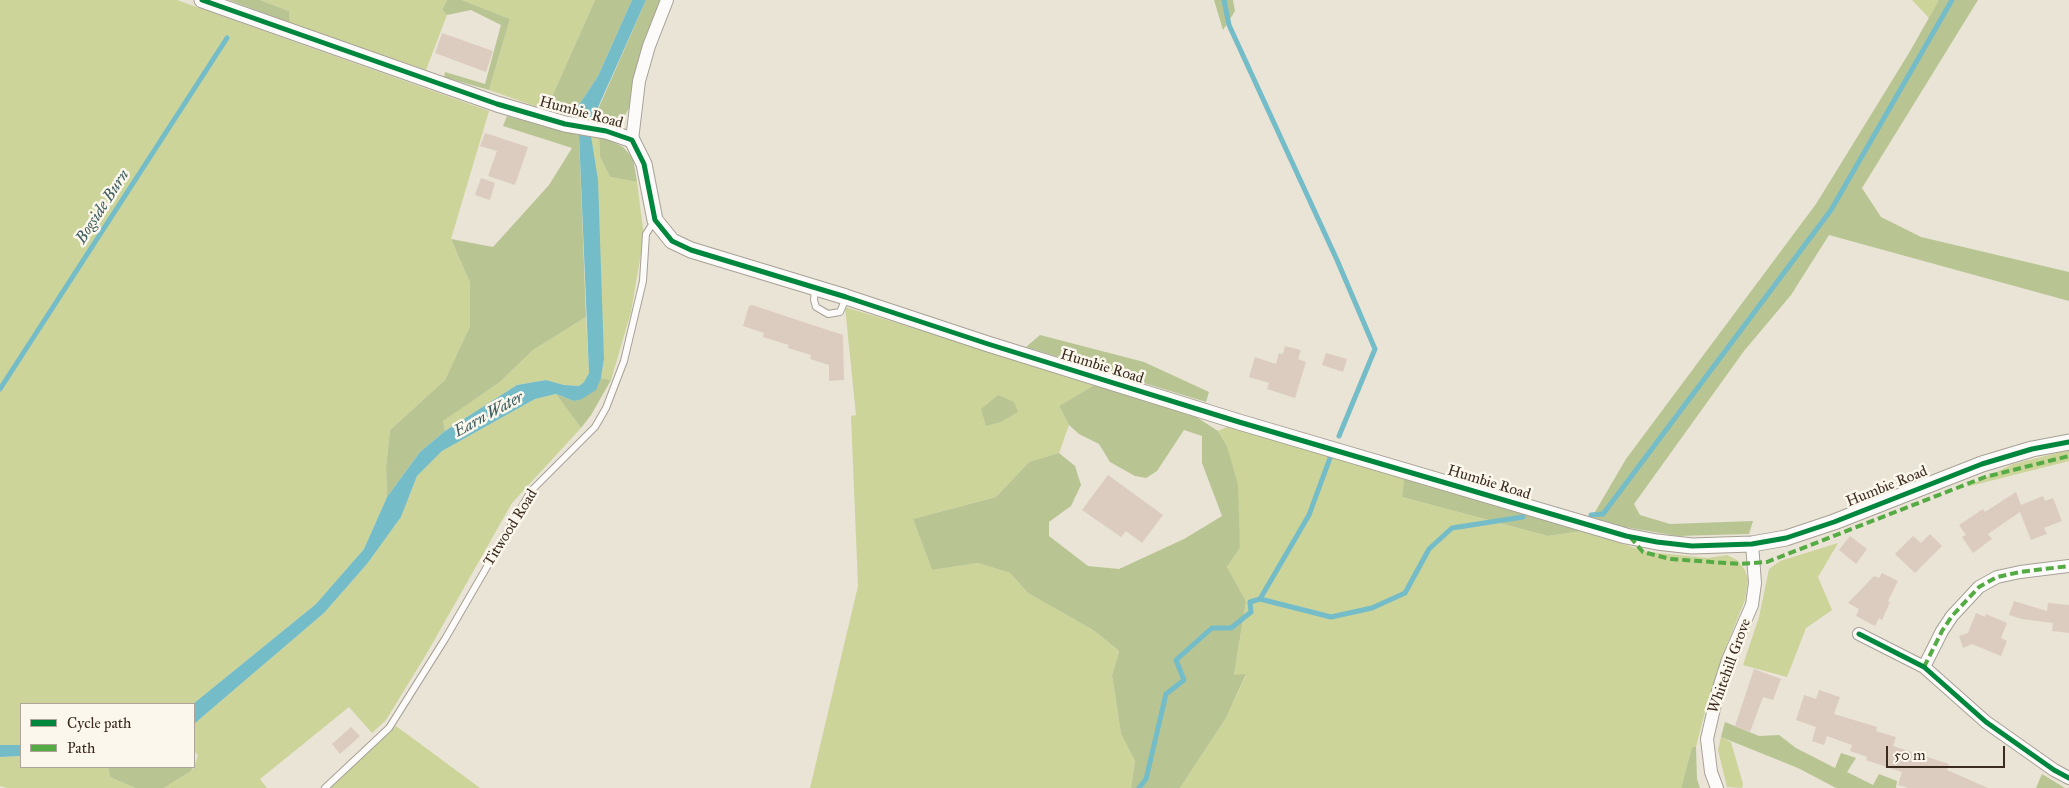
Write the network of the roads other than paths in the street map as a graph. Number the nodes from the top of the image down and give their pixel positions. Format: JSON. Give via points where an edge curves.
{"nodes":[{"id":1,"x":202,"y":0,"type":"edge"},
{"id":2,"x":667,"y":0,"type":"edge"},
{"id":3,"x":632,"y":140,"type":"junction"},
{"id":4,"x":655,"y":220,"type":"junction"},
{"id":5,"x":815,"y":288,"type":"junction"},
{"id":6,"x":846,"y":297,"type":"junction"},
{"id":7,"x":2069,"y":442,"type":"edge"},
{"id":8,"x":1752,"y":544,"type":"junction"},
{"id":9,"x":2069,"y":566,"type":"edge"},
{"id":10,"x":1859,"y":634,"type":"dead end"},
{"id":11,"x":1924,"y":667,"type":"junction"},
{"id":12,"x":2069,"y":778,"type":"edge"},
{"id":13,"x":325,"y":788,"type":"edge"},
{"id":14,"x":1717,"y":788,"type":"edge"}],
"edges":[{"from":1,"to":3,"type":"street","name":"Humbie Road","via":[[497,104]]},
{"from":2,"to":3,"type":"street","via":[[648,46],[639,81]]},
{"from":3,"to":4,"type":"street","name":"Humbie Road","via":[[644,164]]},
{"from":4,"to":5,"type":"street","name":"Humbie Road","via":[[672,241],[691,250]]},
{"from":4,"to":13,"type":"lane","name":"Titwood Road","via":[[646,234],[643,281],[624,361],[595,427],[531,491],[389,728]]},
{"from":5,"to":6,"type":"street","name":"Humbie Road"},
{"from":5,"to":6,"type":"lane","via":[[816,307],[828,314],[840,312]]},
{"from":6,"to":8,"type":"street","name":"Humbie Road","via":[[1203,411],[1598,529],[1692,546]]},
{"from":7,"to":8,"type":"street","name":"Humbie Road","via":[[1968,469],[1834,522],[1786,538]]},
{"from":8,"to":14,"type":"street","name":"Whitehill Grove","via":[[1755,583],[1752,605],[1710,718],[1707,739],[1711,772]]},
{"from":9,"to":11,"type":"street","via":[[1997,577],[1979,588],[1952,616]]},
{"from":10,"to":11,"type":"street"},
{"from":11,"to":12,"type":"street","via":[[1986,722]]}]}
